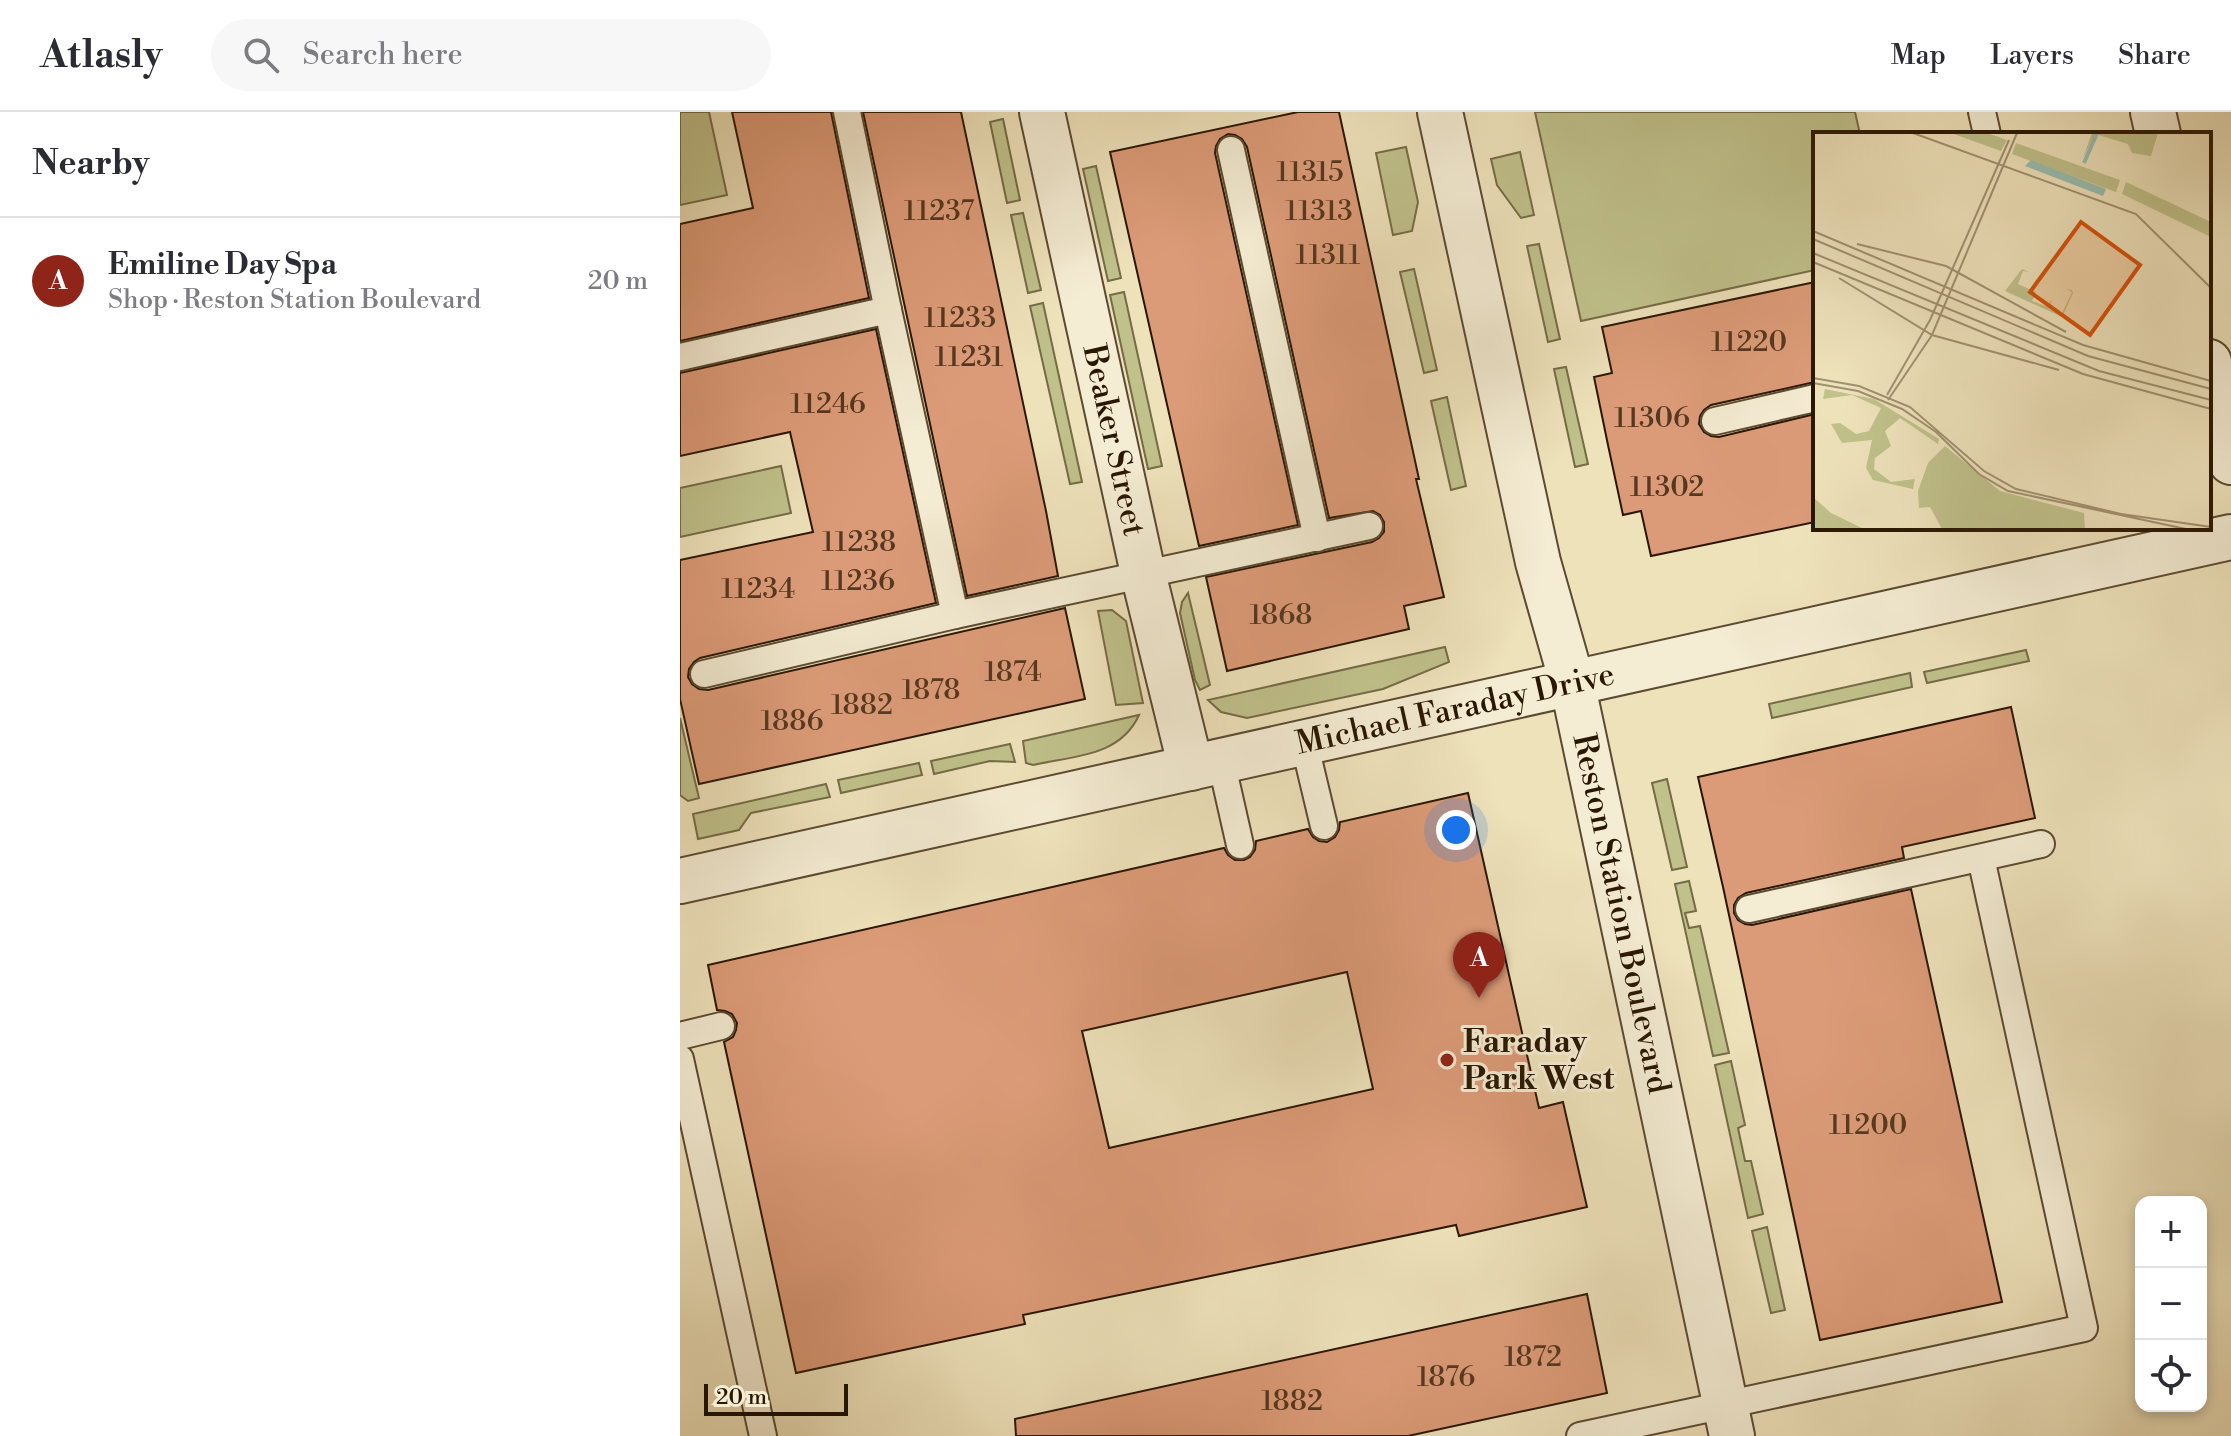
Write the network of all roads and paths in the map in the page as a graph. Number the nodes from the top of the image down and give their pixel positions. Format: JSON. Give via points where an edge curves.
{"nodes":[{"id":1,"x":847,"y":112,"type":"edge"},
{"id":2,"x":1042,"y":112,"type":"edge"},
{"id":3,"x":1440,"y":112,"type":"edge"},
{"id":4,"x":1982,"y":112,"type":"edge"},
{"id":5,"x":2153,"y":112,"type":"edge"},
{"id":6,"x":1987,"y":132,"type":"edge"},
{"id":7,"x":2158,"y":132,"type":"edge"},
{"id":8,"x":1231,"y":150,"type":"dead end"},
{"id":9,"x":888,"y":310,"type":"junction"},
{"id":10,"x":680,"y":357,"type":"edge"},
{"id":11,"x":2211,"y":371,"type":"edge"},
{"id":12,"x":1813,"y":398,"type":"edge"},
{"id":13,"x":1715,"y":421,"type":"dead end"},
{"id":14,"x":2231,"y":462,"type":"edge"},
{"id":15,"x":1369,"y":526,"type":"dead end"},
{"id":16,"x":2231,"y":537,"type":"edge"},
{"id":17,"x":1317,"y":538,"type":"junction"},
{"id":18,"x":1143,"y":573,"type":"junction"},
{"id":19,"x":955,"y":615,"type":"junction"},
{"id":20,"x":704,"y":674,"type":"dead end"},
{"id":21,"x":1572,"y":682,"type":"junction"},
{"id":22,"x":1304,"y":742,"type":"junction"},
{"id":23,"x":1206,"y":764,"type":"junction"},
{"id":24,"x":1324,"y":826,"type":"dead end"},
{"id":25,"x":2041,"y":844,"type":"dead end"},
{"id":26,"x":1240,"y":845,"type":"dead end"},
{"id":27,"x":1981,"y":858,"type":"junction"},
{"id":28,"x":680,"y":881,"type":"edge"},
{"id":29,"x":1749,"y":909,"type":"dead end"},
{"id":30,"x":721,"y":1026,"type":"dead end"},
{"id":31,"x":680,"y":1036,"type":"edge"},
{"id":32,"x":680,"y":1059,"type":"edge"},
{"id":33,"x":1729,"y":1420,"type":"edge"},
{"id":34,"x":763,"y":1436,"type":"edge"},
{"id":35,"x":1580,"y":1436,"type":"edge"}],
"edges":[{"from":1,"to":9,"type":"lane"},
{"from":2,"to":18,"type":"street","name":"Beaker Street"},
{"from":3,"to":21,"type":"street","name":"Reston Station Boulevard","via":[[1538,562]]},
{"from":4,"to":6,"type":"lane"},
{"from":5,"to":7,"type":"street"},
{"from":8,"to":17,"type":"lane"},
{"from":9,"to":10,"type":"lane"},
{"from":9,"to":19,"type":"lane"},
{"from":11,"to":14,"type":"street"},
{"from":12,"to":13,"type":"lane"},
{"from":15,"to":17,"type":"lane"},
{"from":16,"to":21,"type":"street","name":"Michael Faraday Drive"},
{"from":17,"to":18,"type":"lane"},
{"from":18,"to":19,"type":"lane"},
{"from":18,"to":23,"type":"street","name":"Beaker Street"},
{"from":19,"to":20,"type":"lane"},
{"from":21,"to":22,"type":"street","name":"Michael Faraday Drive"},
{"from":21,"to":33,"type":"street","name":"Reston Station Boulevard"},
{"from":22,"to":23,"type":"street","name":"Michael Faraday Drive"},
{"from":22,"to":24,"type":"lane"},
{"from":23,"to":26,"type":"lane"},
{"from":23,"to":28,"type":"street","name":"Michael Faraday Drive"},
{"from":25,"to":27,"type":"lane"},
{"from":27,"to":29,"type":"lane"},
{"from":27,"to":33,"type":"lane","via":[[2084,1328]]},
{"from":30,"to":31,"type":"lane"},
{"from":32,"to":34,"type":"lane"},
{"from":33,"to":35,"type":"lane"}]}
